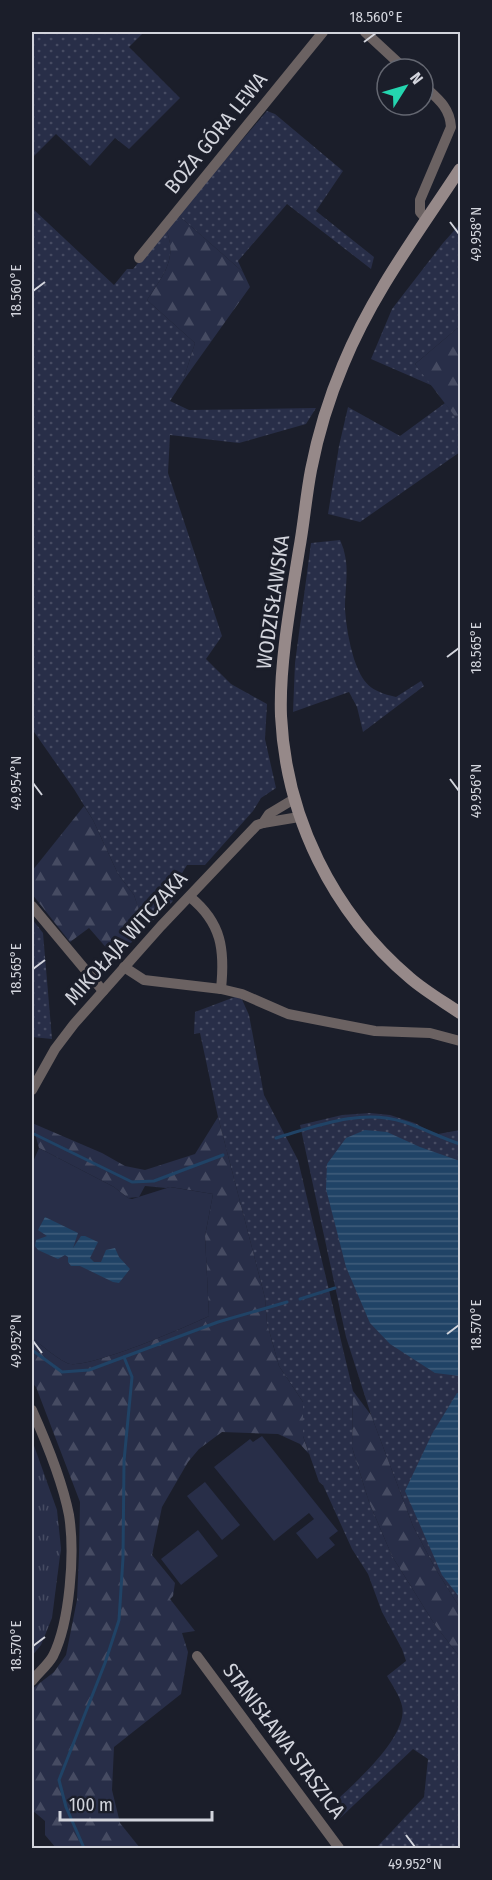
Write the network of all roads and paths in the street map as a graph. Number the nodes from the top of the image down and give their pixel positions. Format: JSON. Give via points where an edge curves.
{"nodes":[{"id":1,"x":322,"y":32,"type":"edge"},
{"id":2,"x":365,"y":32,"type":"edge"},
{"id":3,"x":392,"y":57,"type":"edge"},
{"id":4,"x":435,"y":98,"type":"edge"},
{"id":5,"x":460,"y":169,"type":"edge"},
{"id":6,"x":426,"y":219,"type":"junction"},
{"id":7,"x":139,"y":258,"type":"dead end"},
{"id":8,"x":294,"y":800,"type":"junction"},
{"id":9,"x":299,"y":817,"type":"junction"},
{"id":10,"x":263,"y":823,"type":"junction"},
{"id":11,"x":190,"y":897,"type":"junction"},
{"id":12,"x":32,"y":906,"type":"edge"},
{"id":13,"x":124,"y":967,"type":"junction"},
{"id":14,"x":221,"y":989,"type":"junction"},
{"id":15,"x":103,"y":991,"type":"junction"},
{"id":16,"x":460,"y":1013,"type":"edge"},
{"id":17,"x":460,"y":1041,"type":"edge"},
{"id":18,"x":32,"y":1090,"type":"edge"},
{"id":19,"x":32,"y":1410,"type":"edge"},
{"id":20,"x":196,"y":1656,"type":"dead end"},
{"id":21,"x":32,"y":1681,"type":"edge"},
{"id":22,"x":339,"y":1848,"type":"edge"}],
"edges":[{"from":1,"to":7,"type":"street","name":"BOŻA GÓRA LEWA"},
{"from":2,"to":3,"type":"street"},
{"from":4,"to":6,"type":"street","via":[[447,109],[451,127],[420,200],[420,212]]},
{"from":5,"to":6,"type":"main road","name":"WODZISŁAWSKA"},
{"from":6,"to":8,"type":"main road","name":"WODZISŁAWSKA","via":[[368,312],[343,365],[323,420],[311,470],[282,673],[281,715]]},
{"from":8,"to":9,"type":"main road","name":"WODZISŁAWSKA"},
{"from":8,"to":10,"type":"street","name":"MIKOŁAJA WITCZAKA","via":[[269,814]]},
{"from":9,"to":10,"type":"street"},
{"from":9,"to":16,"type":"main road","name":"WODZISŁAWSKA","via":[[319,863],[355,921],[410,978]]},
{"from":10,"to":11,"type":"street","name":"MIKOŁAJA WITCZAKA"},
{"from":11,"to":13,"type":"street","name":"MIKOŁAJA WITCZAKA"},
{"from":11,"to":14,"type":"street","via":[[211,920],[221,940]]},
{"from":12,"to":15,"type":"street"},
{"from":13,"to":14,"type":"street","via":[[144,980]]},
{"from":13,"to":15,"type":"street","name":"MIKOŁAJA WITCZAKA"},
{"from":14,"to":17,"type":"street","via":[[288,1014],[375,1031],[430,1033]]},
{"from":15,"to":18,"type":"street","name":"MIKOŁAJA WITCZAKA","via":[[55,1049]]},
{"from":19,"to":21,"type":"street","via":[[65,1499],[71,1560],[62,1633],[52,1659]]},
{"from":20,"to":22,"type":"street","name":"STANISŁAWA STASZICA"}]}
